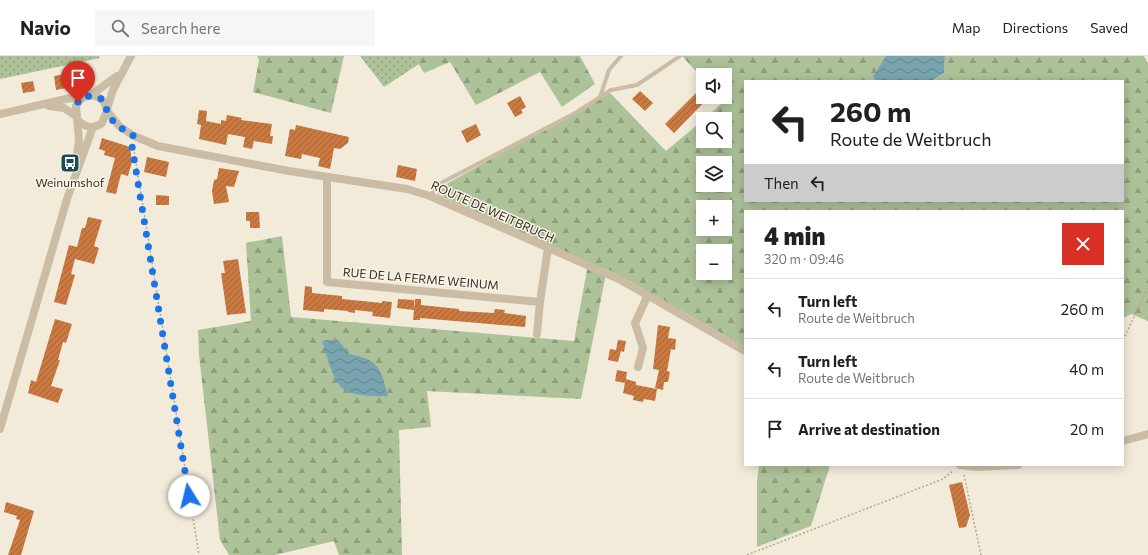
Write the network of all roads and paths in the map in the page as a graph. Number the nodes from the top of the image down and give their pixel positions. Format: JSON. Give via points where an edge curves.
{"nodes":[{"id":1,"x":130,"y":56,"type":"edge"},
{"id":2,"x":621,"y":56,"type":"edge"},
{"id":3,"x":680,"y":56,"type":"edge"},
{"id":4,"x":122,"y":71,"type":"junction"},
{"id":5,"x":88,"y":96,"type":"junction"},
{"id":6,"x":600,"y":97,"type":"junction"},
{"id":7,"x":36,"y":107,"type":"junction"},
{"id":8,"x":107,"y":110,"type":"junction"},
{"id":9,"x":0,"y":114,"type":"edge"},
{"id":10,"x":77,"y":118,"type":"junction"},
{"id":11,"x":96,"y":126,"type":"junction"},
{"id":12,"x":120,"y":127,"type":"junction"},
{"id":13,"x":134,"y":136,"type":"junction"},
{"id":14,"x":327,"y":177,"type":"junction"},
{"id":15,"x":430,"y":196,"type":"junction"},
{"id":16,"x":67,"y":199,"type":"junction"},
{"id":17,"x":548,"y":248,"type":"junction"},
{"id":18,"x":1148,"y":288,"type":"edge"},
{"id":19,"x":648,"y":295,"type":"junction"},
{"id":20,"x":540,"y":302,"type":"junction"},
{"id":21,"x":537,"y":334,"type":"dead end"},
{"id":22,"x":1124,"y":338,"type":"edge"},
{"id":23,"x":744,"y":350,"type":"edge"},
{"id":24,"x":638,"y":367,"type":"dead end"},
{"id":25,"x":0,"y":429,"type":"edge"},
{"id":26,"x":1148,"y":434,"type":"edge"},
{"id":27,"x":1124,"y":441,"type":"edge"},
{"id":28,"x":960,"y":466,"type":"edge"},
{"id":29,"x":961,"y":466,"type":"edge"},
{"id":30,"x":970,"y":466,"type":"edge"},
{"id":31,"x":998,"y":466,"type":"edge"},
{"id":32,"x":199,"y":555,"type":"edge"},
{"id":33,"x":747,"y":555,"type":"edge"},
{"id":34,"x":981,"y":555,"type":"edge"}],
"edges":[{"from":1,"to":4,"type":"street"},
{"from":2,"to":6,"type":"lane","via":[[609,70]]},
{"from":3,"to":6,"type":"lane","via":[[637,85],[612,90]]},
{"from":4,"to":5,"type":"street","via":[[108,84]]},
{"from":4,"to":8,"type":"street","via":[[109,98]]},
{"from":5,"to":7,"type":"street"},
{"from":5,"to":8,"type":"street","name":"ROUTE DE WEITBRUCH","via":[[103,100]]},
{"from":5,"to":10,"type":"street","via":[[78,102],[75,111]]},
{"from":6,"to":15,"type":"lane","via":[[577,112],[441,183]]},
{"from":7,"to":9,"type":"street"},
{"from":7,"to":10,"type":"street","via":[[57,106]]},
{"from":8,"to":11,"type":"street","via":[[105,120]]},
{"from":8,"to":12,"type":"street","name":"ROUTE DE WEITBRUCH"},
{"from":10,"to":11,"type":"street","via":[[88,127]]},
{"from":10,"to":16,"type":"street","via":[[79,140]]},
{"from":11,"to":12,"type":"street"},
{"from":11,"to":16,"type":"street"},
{"from":12,"to":13,"type":"street","name":"ROUTE DE WEITBRUCH"},
{"from":13,"to":14,"type":"street","name":"ROUTE DE WEITBRUCH","via":[[158,146],[180,151]]},
{"from":13,"to":32,"type":"path","via":[[132,146]]},
{"from":14,"to":15,"type":"street","name":"ROUTE DE WEITBRUCH","via":[[407,189]]},
{"from":14,"to":20,"type":"street","name":"RUE DE LA FERME WEINUM","via":[[327,282]]},
{"from":15,"to":17,"type":"street","name":"ROUTE DE WEITBRUCH"},
{"from":16,"to":25,"type":"street"},
{"from":17,"to":19,"type":"street","name":"ROUTE DE WEITBRUCH","via":[[619,279]]},
{"from":17,"to":20,"type":"street"},
{"from":18,"to":22,"type":"path"},
{"from":19,"to":23,"type":"street","name":"ROUTE DE WEITBRUCH"},
{"from":19,"to":24,"type":"street","via":[[635,323],[643,348]]},
{"from":20,"to":21,"type":"street"},
{"from":26,"to":27,"type":"street"},
{"from":28,"to":33,"type":"path","via":[[943,479]]},
{"from":29,"to":34,"type":"path"},
{"from":30,"to":31,"type":"street"}]}
